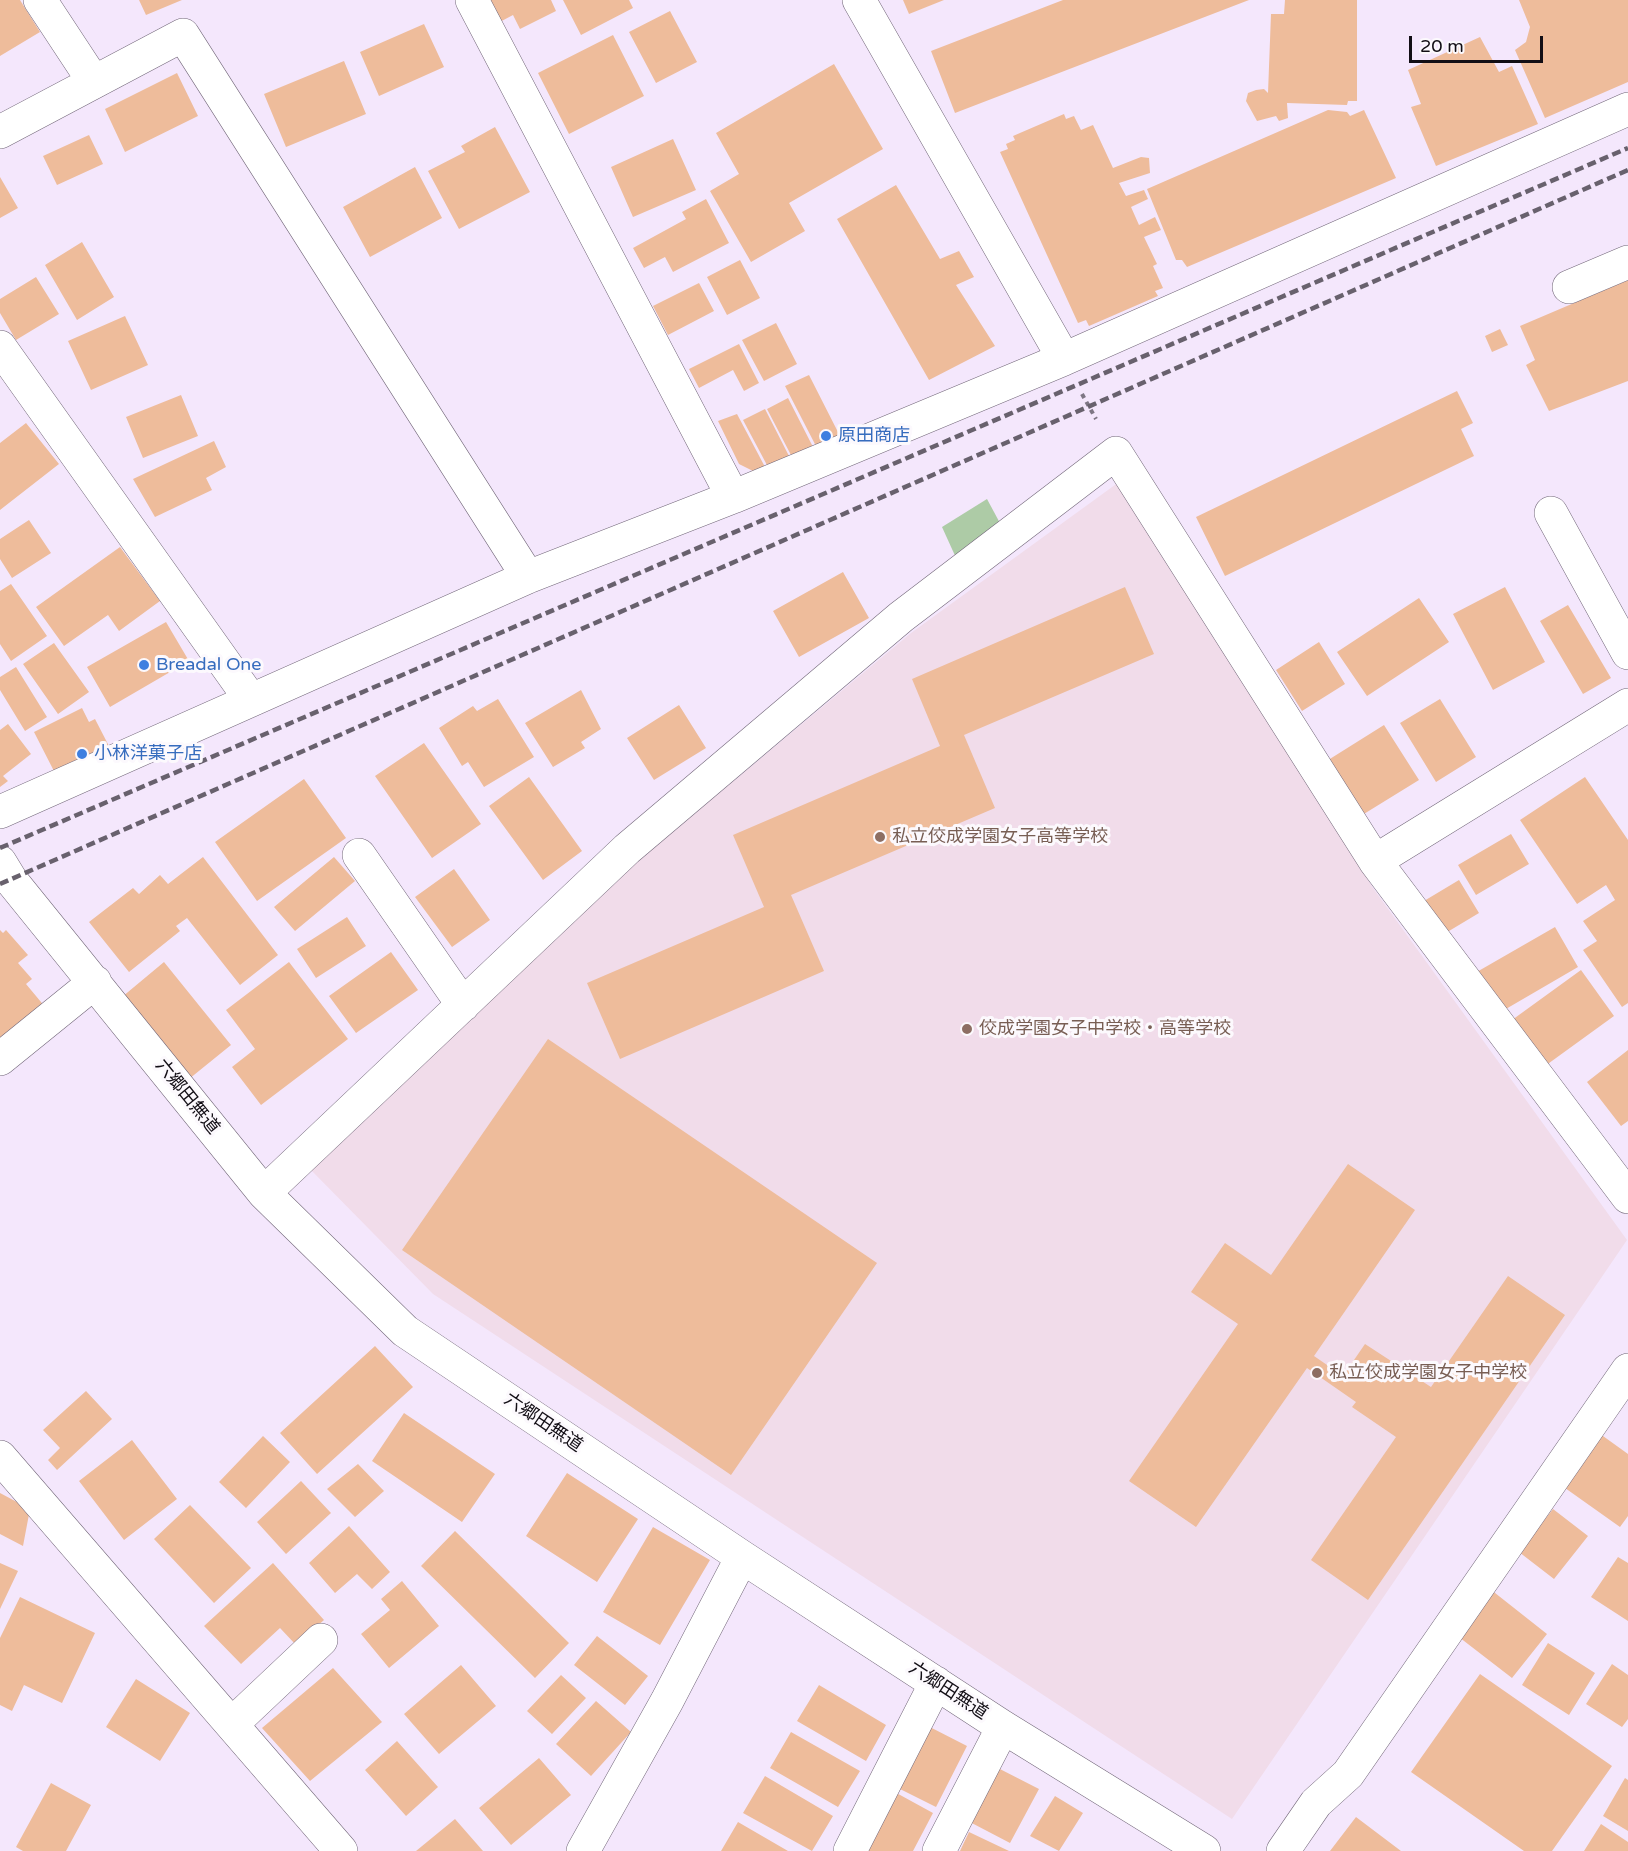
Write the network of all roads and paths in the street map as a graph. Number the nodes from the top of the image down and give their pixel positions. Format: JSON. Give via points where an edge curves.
{"nodes":[{"id":1,"x":40,"y":0,"type":"edge"},
{"id":2,"x":472,"y":0,"type":"edge"},
{"id":3,"x":858,"y":0,"type":"edge"},
{"id":4,"x":94,"y":82,"type":"junction"},
{"id":5,"x":1628,"y":109,"type":"edge"},
{"id":6,"x":0,"y":132,"type":"edge"},
{"id":7,"x":1628,"y":262,"type":"edge"},
{"id":8,"x":1569,"y":287,"type":"dead end"},
{"id":9,"x":0,"y":346,"type":"edge"},
{"id":10,"x":1064,"y":359,"type":"junction"},
{"id":11,"x":1116,"y":453,"type":"junction"},
{"id":12,"x":733,"y":497,"type":"junction"},
{"id":13,"x":1551,"y":513,"type":"dead end"},
{"id":14,"x":528,"y":577,"type":"junction"},
{"id":15,"x":1628,"y":652,"type":"edge"},
{"id":16,"x":251,"y":700,"type":"junction"},
{"id":17,"x":1628,"y":705,"type":"edge"},
{"id":18,"x":0,"y":812,"type":"edge"},
{"id":19,"x":359,"y":855,"type":"dead end"},
{"id":20,"x":1375,"y":861,"type":"junction"},
{"id":21,"x":0,"y":862,"type":"edge"},
{"id":22,"x":96,"y":982,"type":"junction"},
{"id":23,"x":463,"y":1005,"type":"junction"},
{"id":24,"x":0,"y":1059,"type":"edge"},
{"id":25,"x":264,"y":1193,"type":"junction"},
{"id":26,"x":1628,"y":1197,"type":"edge"},
{"id":27,"x":1628,"y":1370,"type":"edge"},
{"id":28,"x":0,"y":1457,"type":"edge"},
{"id":29,"x":742,"y":1557,"type":"junction"},
{"id":30,"x":321,"y":1640,"type":"dead end"},
{"id":31,"x":936,"y":1683,"type":"junction"},
{"id":32,"x":232,"y":1724,"type":"junction"},
{"id":33,"x":1003,"y":1727,"type":"junction"},
{"id":34,"x":341,"y":1851,"type":"edge"},
{"id":35,"x":583,"y":1851,"type":"edge"},
{"id":36,"x":850,"y":1851,"type":"edge"},
{"id":37,"x":939,"y":1851,"type":"edge"},
{"id":38,"x":1204,"y":1851,"type":"edge"},
{"id":39,"x":1283,"y":1851,"type":"edge"}],
"edges":[{"from":1,"to":4,"type":"street"},
{"from":2,"to":12,"type":"street"},
{"from":3,"to":10,"type":"street"},
{"from":4,"to":6,"type":"street"},
{"from":4,"to":14,"type":"street","via":[[183,35]]},
{"from":5,"to":10,"type":"street"},
{"from":7,"to":8,"type":"street"},
{"from":9,"to":16,"type":"street"},
{"from":10,"to":11,"type":"path"},
{"from":10,"to":12,"type":"street"},
{"from":11,"to":20,"type":"street"},
{"from":11,"to":23,"type":"street","via":[[883,633],[627,849]]},
{"from":12,"to":14,"type":"street"},
{"from":13,"to":15,"type":"street"},
{"from":14,"to":16,"type":"street"},
{"from":16,"to":18,"type":"street"},
{"from":17,"to":20,"type":"street"},
{"from":19,"to":23,"type":"street"},
{"from":20,"to":26,"type":"street"},
{"from":21,"to":22,"type":"street","name":"六郷田無道"},
{"from":22,"to":24,"type":"street"},
{"from":22,"to":25,"type":"street","name":"六郷田無道"},
{"from":23,"to":25,"type":"street"},
{"from":25,"to":29,"type":"street","name":"六郷田無道","via":[[405,1331]]},
{"from":27,"to":39,"type":"street","via":[[1348,1774],[1316,1803]]},
{"from":28,"to":32,"type":"street"},
{"from":29,"to":31,"type":"street","name":"六郷田無道"},
{"from":29,"to":35,"type":"street"},
{"from":30,"to":32,"type":"street"},
{"from":31,"to":33,"type":"street","name":"六郷田無道"},
{"from":31,"to":36,"type":"street"},
{"from":32,"to":34,"type":"street"},
{"from":33,"to":37,"type":"street"},
{"from":33,"to":38,"type":"street","name":"六郷田無道"}]}
